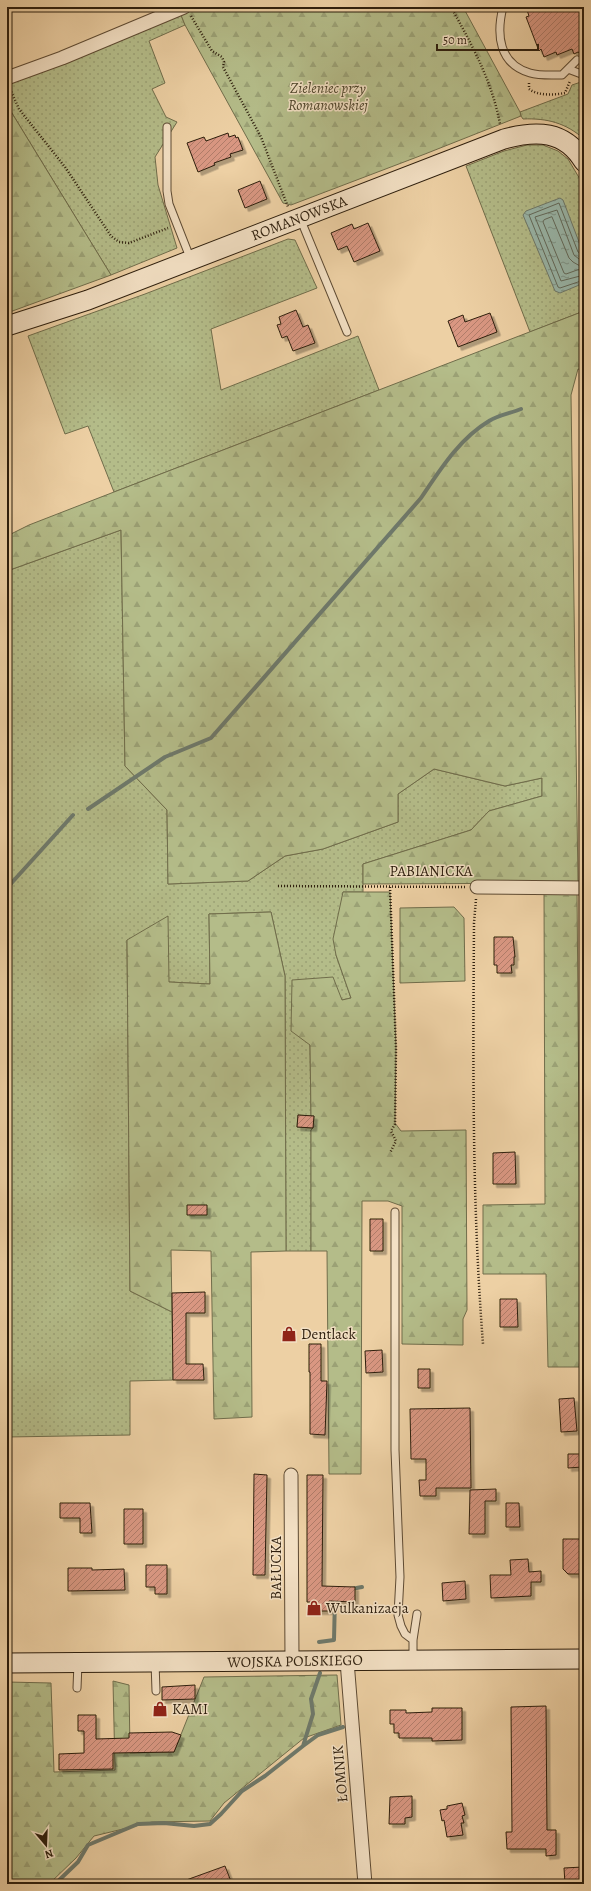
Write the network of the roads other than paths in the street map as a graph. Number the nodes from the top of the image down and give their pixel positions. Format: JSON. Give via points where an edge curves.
{"nodes":[{"id":1,"x":503,"y":7,"type":"edge"},
{"id":2,"x":187,"y":10,"type":"edge"},
{"id":3,"x":577,"y":60,"type":"dead end"},
{"id":4,"x":568,"y":69,"type":"junction"},
{"id":5,"x":584,"y":75,"type":"edge"},
{"id":6,"x":7,"y":78,"type":"edge"},
{"id":7,"x":167,"y":127,"type":"dead end"},
{"id":8,"x":584,"y":162,"type":"edge"},
{"id":9,"x":295,"y":219,"type":"junction"},
{"id":10,"x":191,"y":260,"type":"junction"},
{"id":11,"x":7,"y":326,"type":"edge"},
{"id":12,"x":347,"y":332,"type":"dead end"},
{"id":13,"x":478,"y":887,"type":"road end"},
{"id":14,"x":584,"y":888,"type":"edge"},
{"id":15,"x":394,"y":1212,"type":"dead end"},
{"id":16,"x":291,"y":1475,"type":"dead end"},
{"id":17,"x":417,"y":1614,"type":"dead end"},
{"id":18,"x":413,"y":1640,"type":"junction"},
{"id":19,"x":584,"y":1659,"type":"edge"},
{"id":20,"x":413,"y":1660,"type":"junction"},
{"id":21,"x":292,"y":1661,"type":"junction"},
{"id":22,"x":347,"y":1661,"type":"junction"},
{"id":23,"x":154,"y":1662,"type":"junction"},
{"id":24,"x":7,"y":1663,"type":"edge"},
{"id":25,"x":78,"y":1663,"type":"junction"},
{"id":26,"x":77,"y":1688,"type":"dead end"},
{"id":27,"x":156,"y":1691,"type":"dead end"},
{"id":28,"x":366,"y":1884,"type":"edge"}],
"edges":[{"from":1,"to":4,"type":"lane","via":[[499,29],[501,45],[506,56],[518,68],[532,74],[562,75]]},
{"from":2,"to":6,"type":"street"},
{"from":3,"to":4,"type":"lane"},
{"from":4,"to":5,"type":"lane"},
{"from":7,"to":10,"type":"lane","via":[[169,204]]},
{"from":8,"to":9,"type":"street","name":"ROMANOWSKA","via":[[576,151],[562,140],[544,134],[504,138]]},
{"from":9,"to":10,"type":"street","name":"ROMANOWSKA"},
{"from":9,"to":12,"type":"lane"},
{"from":10,"to":11,"type":"street","name":"ROMANOWSKA","via":[[88,300]]},
{"from":13,"to":14,"type":"street","name":"PABIANICKA"},
{"from":15,"to":18,"type":"lane","via":[[395,1450],[400,1577],[398,1614],[405,1634]]},
{"from":16,"to":21,"type":"street","name":"BAŁUCKA"},
{"from":17,"to":18,"type":"lane"},
{"from":18,"to":20,"type":"lane"},
{"from":19,"to":20,"type":"street","name":"WOJSKA POLSKIEGO"},
{"from":20,"to":22,"type":"street","name":"WOJSKA POLSKIEGO"},
{"from":21,"to":22,"type":"street","name":"WOJSKA POLSKIEGO"},
{"from":21,"to":23,"type":"street","name":"WOJSKA POLSKIEGO"},
{"from":22,"to":28,"type":"street","name":"ŁOMNIK"},
{"from":23,"to":25,"type":"street","name":"WOJSKA POLSKIEGO"},
{"from":23,"to":27,"type":"lane"},
{"from":24,"to":25,"type":"street","name":"WOJSKA POLSKIEGO"},
{"from":25,"to":26,"type":"lane"}]}
